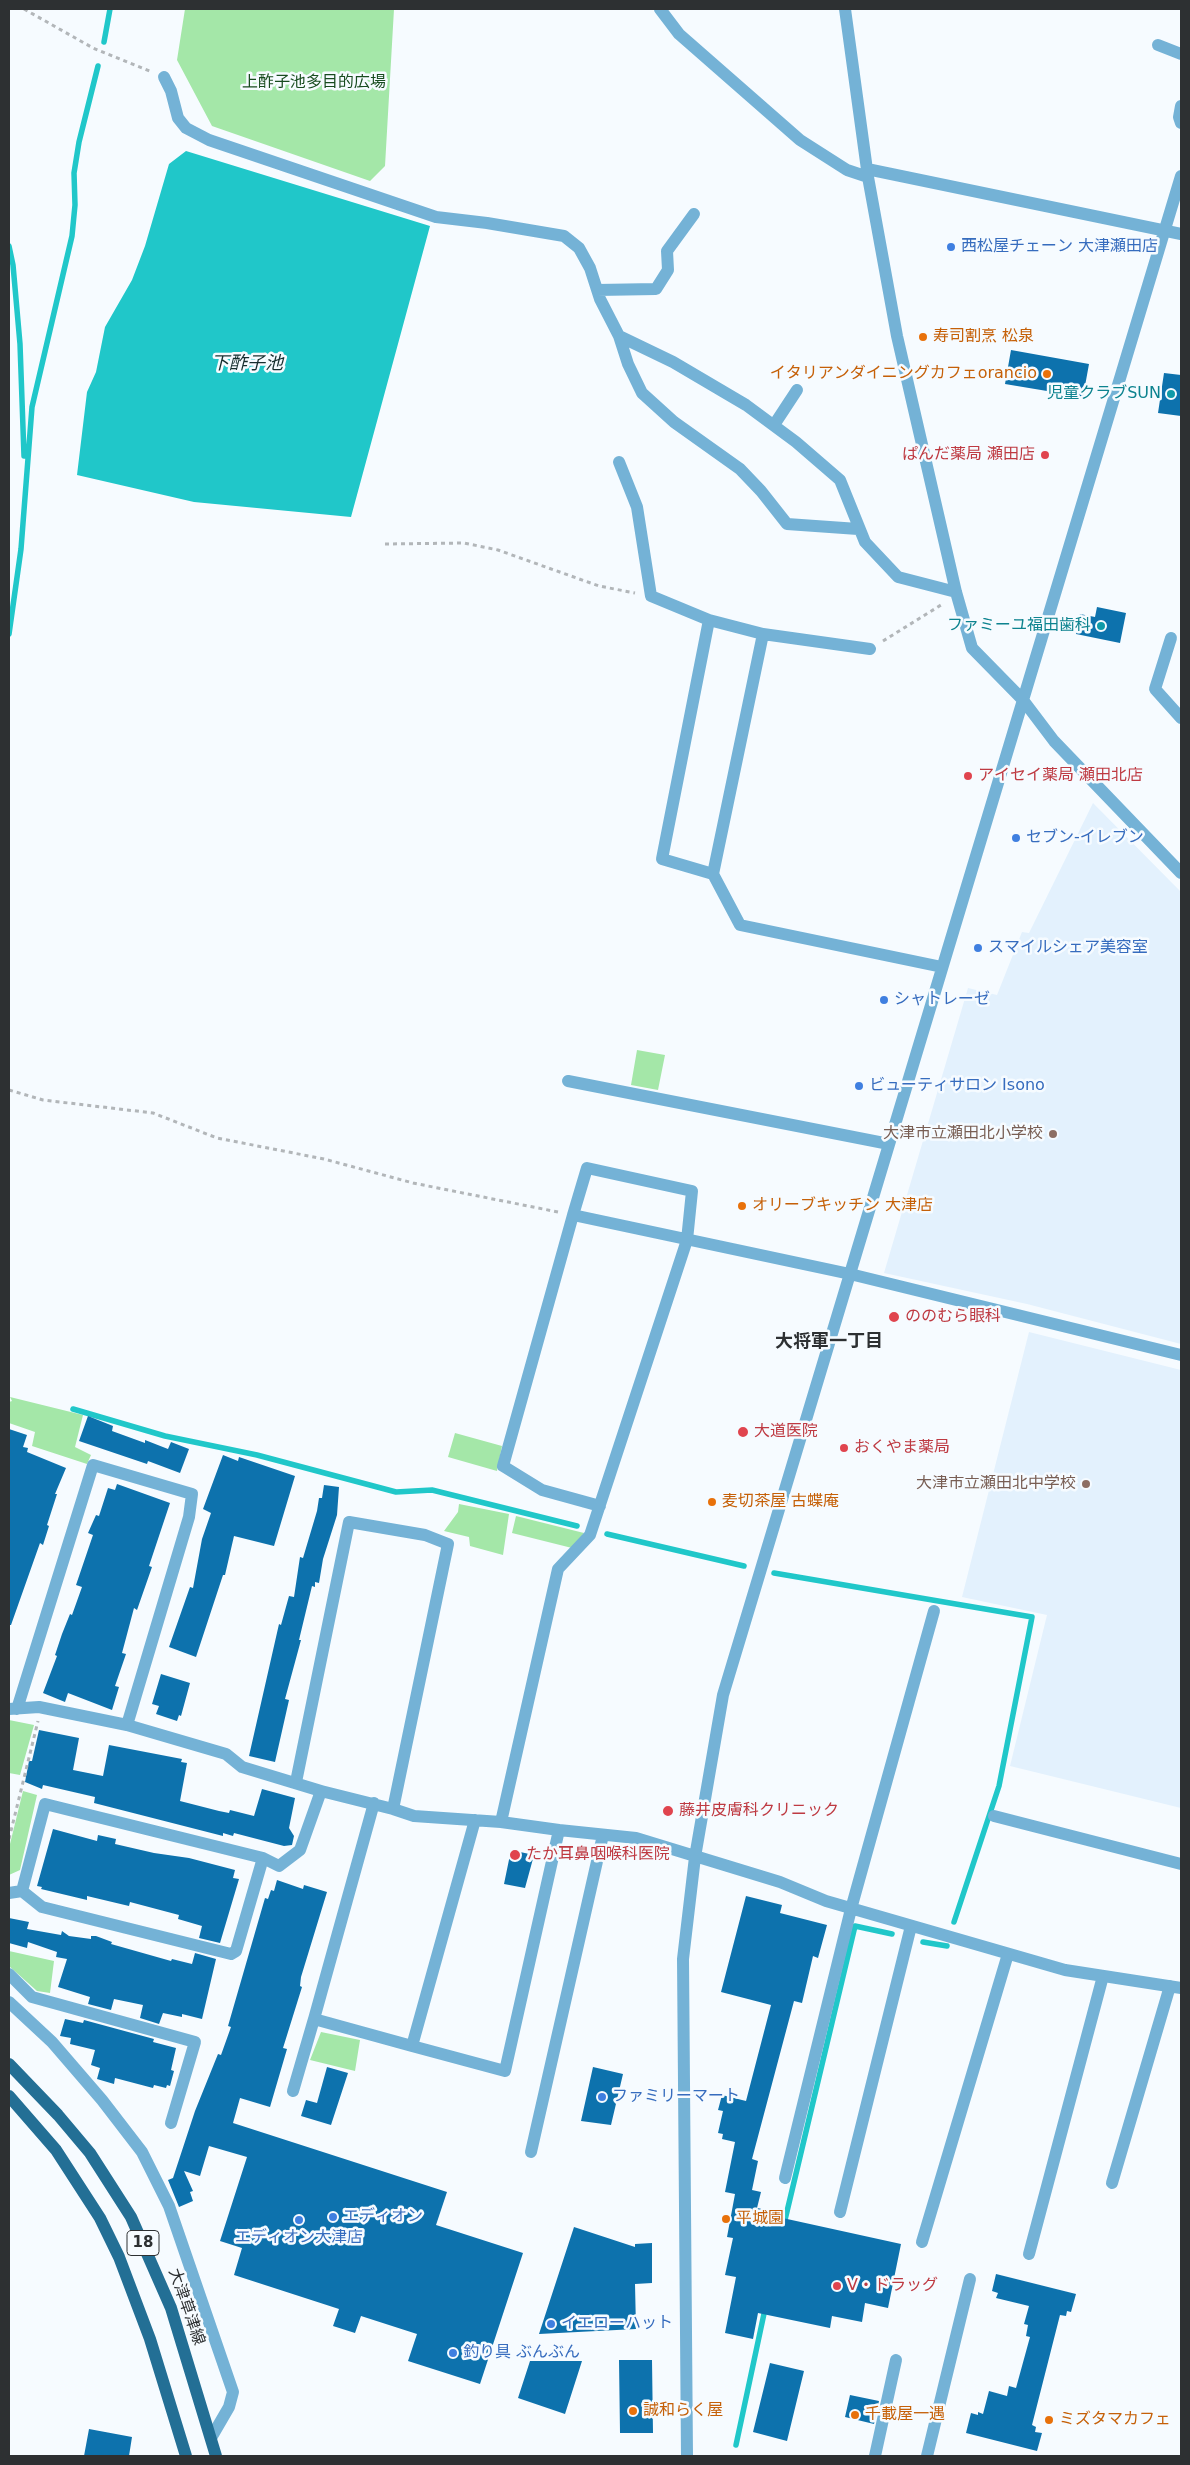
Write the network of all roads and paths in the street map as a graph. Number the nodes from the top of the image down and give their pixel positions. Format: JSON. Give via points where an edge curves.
{"nodes":[{"id":1,"x":24,"y":9,"type":"edge"},
{"id":2,"x":660,"y":9,"type":"edge"},
{"id":3,"x":845,"y":9,"type":"edge"},
{"id":4,"x":1158,"y":45,"type":"dead end"},
{"id":5,"x":1181,"y":54,"type":"edge"},
{"id":6,"x":164,"y":77,"type":"joint"},
{"id":7,"x":1181,"y":106,"type":"edge"},
{"id":8,"x":1181,"y":123,"type":"edge"},
{"id":9,"x":868,"y":173,"type":"junction"},
{"id":10,"x":1181,"y":176,"type":"edge"},
{"id":11,"x":694,"y":214,"type":"dead end"},
{"id":12,"x":1165,"y":230,"type":"junction"},
{"id":13,"x":1181,"y":234,"type":"edge"},
{"id":14,"x":597,"y":290,"type":"junction"},
{"id":15,"x":619,"y":336,"type":"junction"},
{"id":16,"x":797,"y":390,"type":"dead end"},
{"id":17,"x":774,"y":425,"type":"junction"},
{"id":18,"x":619,"y":462,"type":"dead end"},
{"id":19,"x":858,"y":530,"type":"junction"},
{"id":20,"x":385,"y":544,"type":"dead end"},
{"id":21,"x":952,"y":592,"type":"junction"},
{"id":22,"x":651,"y":596,"type":"junction"},
{"id":23,"x":709,"y":620,"type":"junction"},
{"id":24,"x":762,"y":634,"type":"junction"},
{"id":25,"x":1171,"y":638,"type":"dead end"},
{"id":26,"x":870,"y":649,"type":"joint"},
{"id":27,"x":1023,"y":700,"type":"junction"},
{"id":28,"x":1181,"y":718,"type":"edge"},
{"id":29,"x":1181,"y":873,"type":"edge"},
{"id":30,"x":713,"y":874,"type":"junction"},
{"id":31,"x":942,"y":967,"type":"junction"},
{"id":32,"x":568,"y":1081,"type":"dead end"},
{"id":33,"x":9,"y":1090,"type":"edge"},
{"id":34,"x":889,"y":1144,"type":"junction"},
{"id":35,"x":573,"y":1215,"type":"junction"},
{"id":36,"x":687,"y":1240,"type":"junction"},
{"id":37,"x":850,"y":1274,"type":"junction"},
{"id":38,"x":1181,"y":1355,"type":"edge"},
{"id":39,"x":600,"y":1506,"type":"junction"},
{"id":40,"x":934,"y":1611,"type":"dead end"},
{"id":41,"x":13,"y":1709,"type":"edge"},
{"id":42,"x":39,"y":1720,"type":"dead end"},
{"id":43,"x":127,"y":1725,"type":"junction"},
{"id":44,"x":296,"y":1782,"type":"junction"},
{"id":45,"x":321,"y":1791,"type":"junction"},
{"id":46,"x":374,"y":1803,"type":"junction"},
{"id":47,"x":394,"y":1809,"type":"junction"},
{"id":48,"x":994,"y":1816,"type":"dead end"},
{"id":49,"x":475,"y":1820,"type":"junction"},
{"id":50,"x":501,"y":1822,"type":"junction"},
{"id":51,"x":559,"y":1830,"type":"junction"},
{"id":52,"x":603,"y":1835,"type":"junction"},
{"id":53,"x":9,"y":1839,"type":"edge"},
{"id":54,"x":695,"y":1857,"type":"junction"},
{"id":55,"x":263,"y":1858,"type":"junction"},
{"id":56,"x":1181,"y":1864,"type":"edge"},
{"id":57,"x":22,"y":1891,"type":"junction"},
{"id":58,"x":9,"y":1893,"type":"edge"},
{"id":59,"x":851,"y":1909,"type":"junction"},
{"id":60,"x":911,"y":1926,"type":"junction"},
{"id":61,"x":1008,"y":1954,"type":"junction"},
{"id":62,"x":9,"y":1974,"type":"edge"},
{"id":63,"x":1103,"y":1976,"type":"junction"},
{"id":64,"x":1176,"y":1987,"type":"edge"},
{"id":65,"x":9,"y":2002,"type":"edge"},
{"id":66,"x":314,"y":2019,"type":"junction"},
{"id":67,"x":412,"y":2046,"type":"junction"},
{"id":68,"x":9,"y":2064,"type":"edge"},
{"id":69,"x":293,"y":2090,"type":"dead end"},
{"id":70,"x":9,"y":2096,"type":"edge"},
{"id":71,"x":171,"y":2122,"type":"dead end"},
{"id":72,"x":531,"y":2152,"type":"dead end"},
{"id":73,"x":784,"y":2178,"type":"dead end"},
{"id":74,"x":1112,"y":2183,"type":"dead end"},
{"id":75,"x":840,"y":2212,"type":"dead end"},
{"id":76,"x":922,"y":2242,"type":"dead end"},
{"id":77,"x":1029,"y":2254,"type":"dead end"},
{"id":78,"x":970,"y":2279,"type":"dead end"},
{"id":79,"x":896,"y":2360,"type":"dead end"},
{"id":80,"x":211,"y":2438,"type":"junction"},
{"id":81,"x":186,"y":2456,"type":"edge"},
{"id":82,"x":216,"y":2456,"type":"edge"},
{"id":83,"x":687,"y":2456,"type":"edge"},
{"id":84,"x":875,"y":2456,"type":"edge"},
{"id":85,"x":926,"y":2456,"type":"edge"}],
"edges":[{"from":1,"to":6,"type":"path","via":[[93,48]]},
{"from":2,"to":9,"type":"street","via":[[679,34],[800,140],[847,170]]},
{"from":3,"to":9,"type":"street"},
{"from":4,"to":5,"type":"street"},
{"from":6,"to":14,"type":"street","via":[[178,118],[186,128],[209,140],[436,217],[564,236],[579,248]]},
{"from":7,"to":8,"type":"street","via":[[1178,118]]},
{"from":9,"to":12,"type":"street"},
{"from":9,"to":21,"type":"street","via":[[897,336]]},
{"from":10,"to":12,"type":"street"},
{"from":11,"to":14,"type":"street","via":[[667,251],[668,270],[656,289]]},
{"from":12,"to":13,"type":"street"},
{"from":12,"to":27,"type":"street"},
{"from":14,"to":15,"type":"street"},
{"from":15,"to":17,"type":"street","via":[[673,362]]},
{"from":15,"to":19,"type":"street","via":[[642,393],[687,433],[740,470],[786,524]]},
{"from":16,"to":17,"type":"street"},
{"from":17,"to":19,"type":"street","via":[[840,480]]},
{"from":18,"to":22,"type":"street","via":[[638,507]]},
{"from":19,"to":21,"type":"street","via":[[898,577]]},
{"from":20,"to":22,"type":"path","via":[[464,543],[498,550],[599,586]]},
{"from":21,"to":26,"type":"path","via":[[946,602]]},
{"from":21,"to":27,"type":"street","via":[[972,648]]},
{"from":22,"to":23,"type":"street"},
{"from":23,"to":24,"type":"street"},
{"from":23,"to":30,"type":"street","via":[[662,859]]},
{"from":24,"to":26,"type":"street"},
{"from":24,"to":30,"type":"street"},
{"from":25,"to":28,"type":"street","via":[[1155,689]]},
{"from":27,"to":29,"type":"street","via":[[1054,741]]},
{"from":27,"to":31,"type":"street"},
{"from":30,"to":31,"type":"street","via":[[740,925]]},
{"from":31,"to":34,"type":"street"},
{"from":32,"to":34,"type":"street"},
{"from":33,"to":35,"type":"path","via":[[43,1100],[153,1113],[217,1138],[324,1159],[413,1183]]},
{"from":34,"to":37,"type":"street"},
{"from":35,"to":36,"type":"street"},
{"from":35,"to":36,"type":"street","via":[[587,1168],[606,1172],[692,1191]]},
{"from":35,"to":39,"type":"street","via":[[503,1466],[542,1490]]},
{"from":36,"to":37,"type":"street"},
{"from":36,"to":39,"type":"street"},
{"from":37,"to":38,"type":"street"},
{"from":37,"to":54,"type":"street","via":[[723,1695]]},
{"from":39,"to":50,"type":"street","via":[[590,1535],[558,1569]]},
{"from":40,"to":59,"type":"street"},
{"from":41,"to":43,"type":"street","via":[[39,1707]]},
{"from":41,"to":43,"type":"street","via":[[93,1465],[192,1494],[189,1517]]},
{"from":42,"to":53,"type":"path"},
{"from":43,"to":44,"type":"street","via":[[226,1754],[242,1767]]},
{"from":44,"to":45,"type":"street"},
{"from":44,"to":47,"type":"street","via":[[349,1522],[425,1535],[448,1544]]},
{"from":45,"to":46,"type":"street"},
{"from":45,"to":55,"type":"street","via":[[300,1850],[280,1866]]},
{"from":46,"to":47,"type":"street"},
{"from":46,"to":66,"type":"street"},
{"from":47,"to":49,"type":"street","via":[[414,1816]]},
{"from":48,"to":56,"type":"street"},
{"from":49,"to":50,"type":"street"},
{"from":49,"to":67,"type":"street"},
{"from":50,"to":51,"type":"street"},
{"from":51,"to":52,"type":"street"},
{"from":51,"to":67,"type":"street","via":[[505,2071]]},
{"from":52,"to":54,"type":"street","via":[[636,1838]]},
{"from":52,"to":72,"type":"street"},
{"from":54,"to":59,"type":"street","via":[[780,1882]]},
{"from":54,"to":83,"type":"street","via":[[683,1959]]},
{"from":55,"to":57,"type":"street","via":[[45,1804]]},
{"from":55,"to":57,"type":"street","via":[[236,1951],[231,1954],[42,1907]]},
{"from":57,"to":58,"type":"street"},
{"from":59,"to":60,"type":"street"},
{"from":59,"to":73,"type":"street"},
{"from":60,"to":61,"type":"street"},
{"from":60,"to":75,"type":"street"},
{"from":61,"to":63,"type":"street","via":[[1065,1970]]},
{"from":61,"to":76,"type":"street"},
{"from":62,"to":71,"type":"street","via":[[32,1997],[195,2042]]},
{"from":63,"to":64,"type":"street"},
{"from":63,"to":77,"type":"street"},
{"from":64,"to":74,"type":"street"},
{"from":65,"to":80,"type":"street","via":[[52,2042],[102,2100],[142,2152],[169,2206],[233,2392],[230,2407]]},
{"from":66,"to":67,"type":"street"},
{"from":66,"to":69,"type":"street"},
{"from":68,"to":80,"type":"main road","name":"大津草津線","number":"18","via":[[53,2108],[90,2153],[131,2216],[171,2308]]},
{"from":70,"to":81,"type":"main road","number":"18","via":[[56,2150],[80,2184],[119,2257],[150,2339]]},
{"from":78,"to":85,"type":"street"},
{"from":79,"to":84,"type":"street"},
{"from":80,"to":82,"type":"main road","name":"大津草津線","number":"18"}]}
